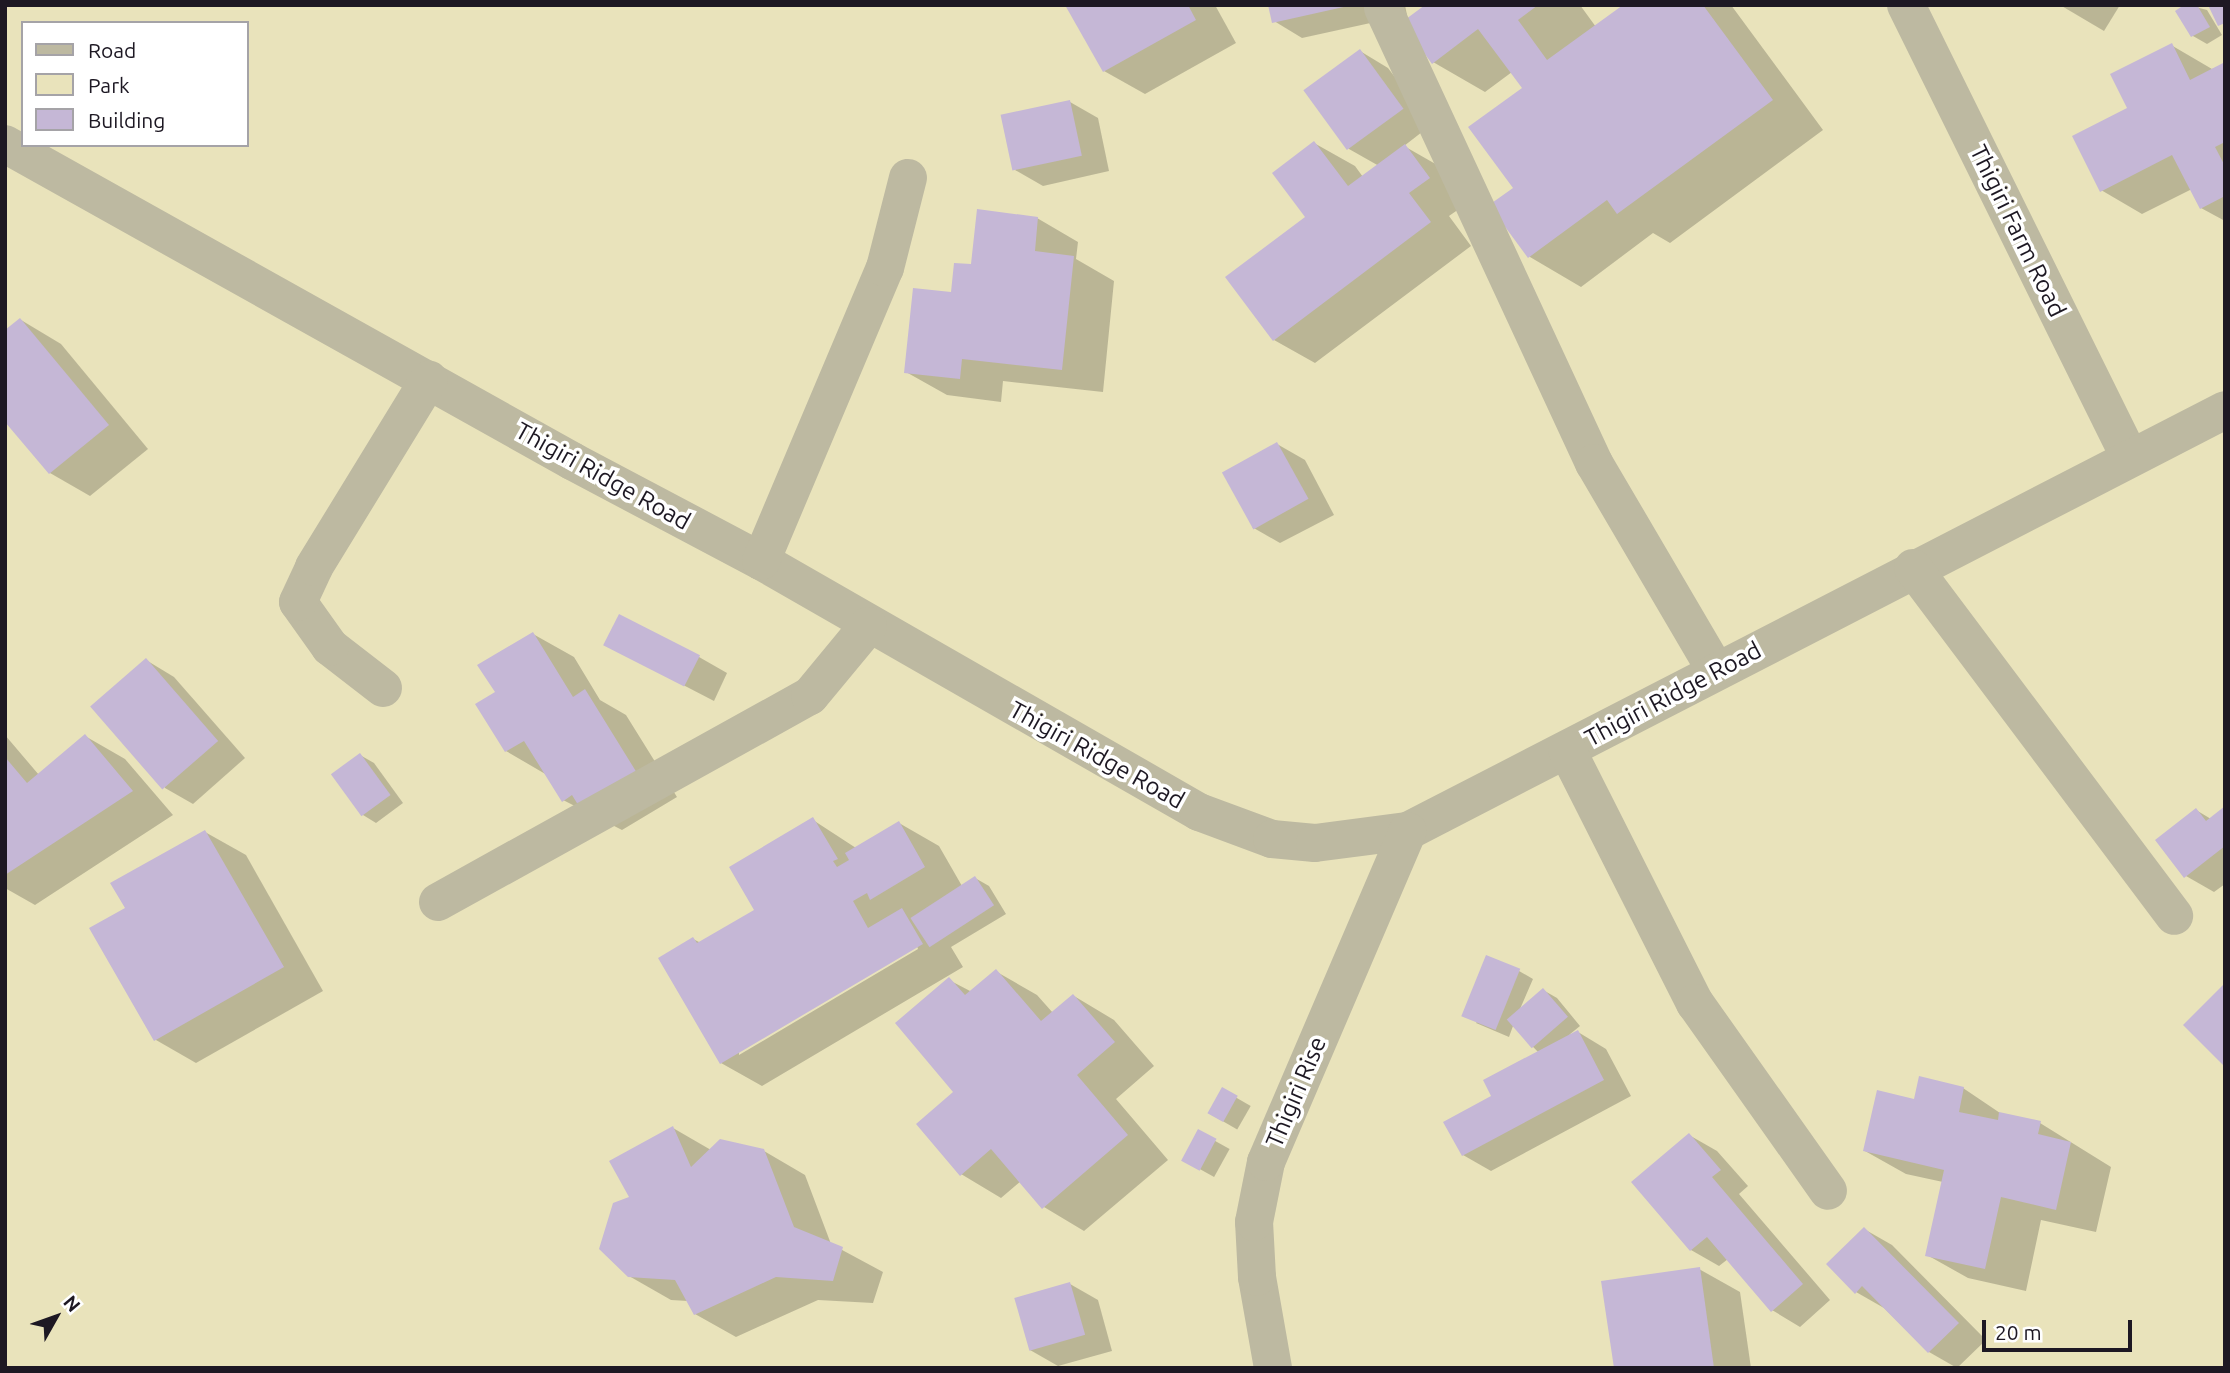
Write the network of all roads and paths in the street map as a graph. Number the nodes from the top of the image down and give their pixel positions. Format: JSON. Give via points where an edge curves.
{"nodes":[{"id":1,"x":1906,"y":5,"type":"edge"},
{"id":2,"x":1383,"y":8,"type":"dead end"},
{"id":3,"x":5,"y":144,"type":"edge"},
{"id":4,"x":908,"y":178,"type":"dead end"},
{"id":5,"x":429,"y":379,"type":"junction"},
{"id":6,"x":2225,"y":410,"type":"edge"},
{"id":7,"x":2130,"y":458,"type":"junction"},
{"id":8,"x":761,"y":561,"type":"junction"},
{"id":9,"x":1913,"y":568,"type":"junction"},
{"id":10,"x":868,"y":626,"type":"junction"},
{"id":11,"x":1716,"y":671,"type":"junction"},
{"id":12,"x":383,"y":688,"type":"dead end"},
{"id":13,"x":1567,"y":750,"type":"junction"},
{"id":14,"x":1408,"y":831,"type":"junction"},
{"id":15,"x":438,"y":902,"type":"dead end"},
{"id":16,"x":2174,"y":916,"type":"dead end"},
{"id":17,"x":1828,"y":1191,"type":"dead end"},
{"id":18,"x":1273,"y":1368,"type":"edge"}],
"edges":[{"from":1,"to":7,"type":"street","name":"Thigiri Farm Road"},
{"from":2,"to":11,"type":"street","via":[[1594,463]]},
{"from":3,"to":5,"type":"street","name":"Thigiri Ridge Road"},
{"from":4,"to":8,"type":"street","via":[[885,268]]},
{"from":5,"to":8,"type":"street","name":"Thigiri Ridge Road"},
{"from":5,"to":12,"type":"street","via":[[314,567],[298,603],[330,647]]},
{"from":6,"to":7,"type":"street","name":"Thigiri Ridge Road"},
{"from":7,"to":9,"type":"street","name":"Thigiri Ridge Road"},
{"from":8,"to":10,"type":"street","name":"Thigiri Ridge Road"},
{"from":9,"to":11,"type":"street","name":"Thigiri Ridge Road"},
{"from":9,"to":16,"type":"street"},
{"from":10,"to":14,"type":"street","name":"Thigiri Ridge Road","via":[[1237,829],[1272,839],[1315,843]]},
{"from":10,"to":15,"type":"street","via":[[810,696]]},
{"from":11,"to":13,"type":"street","name":"Thigiri Ridge Road"},
{"from":13,"to":14,"type":"street","name":"Thigiri Ridge Road"},
{"from":13,"to":17,"type":"street","via":[[1695,1003]]},
{"from":14,"to":18,"type":"street","name":"Thigiri Rise","via":[[1266,1162],[1254,1222],[1257,1277]]}]}
